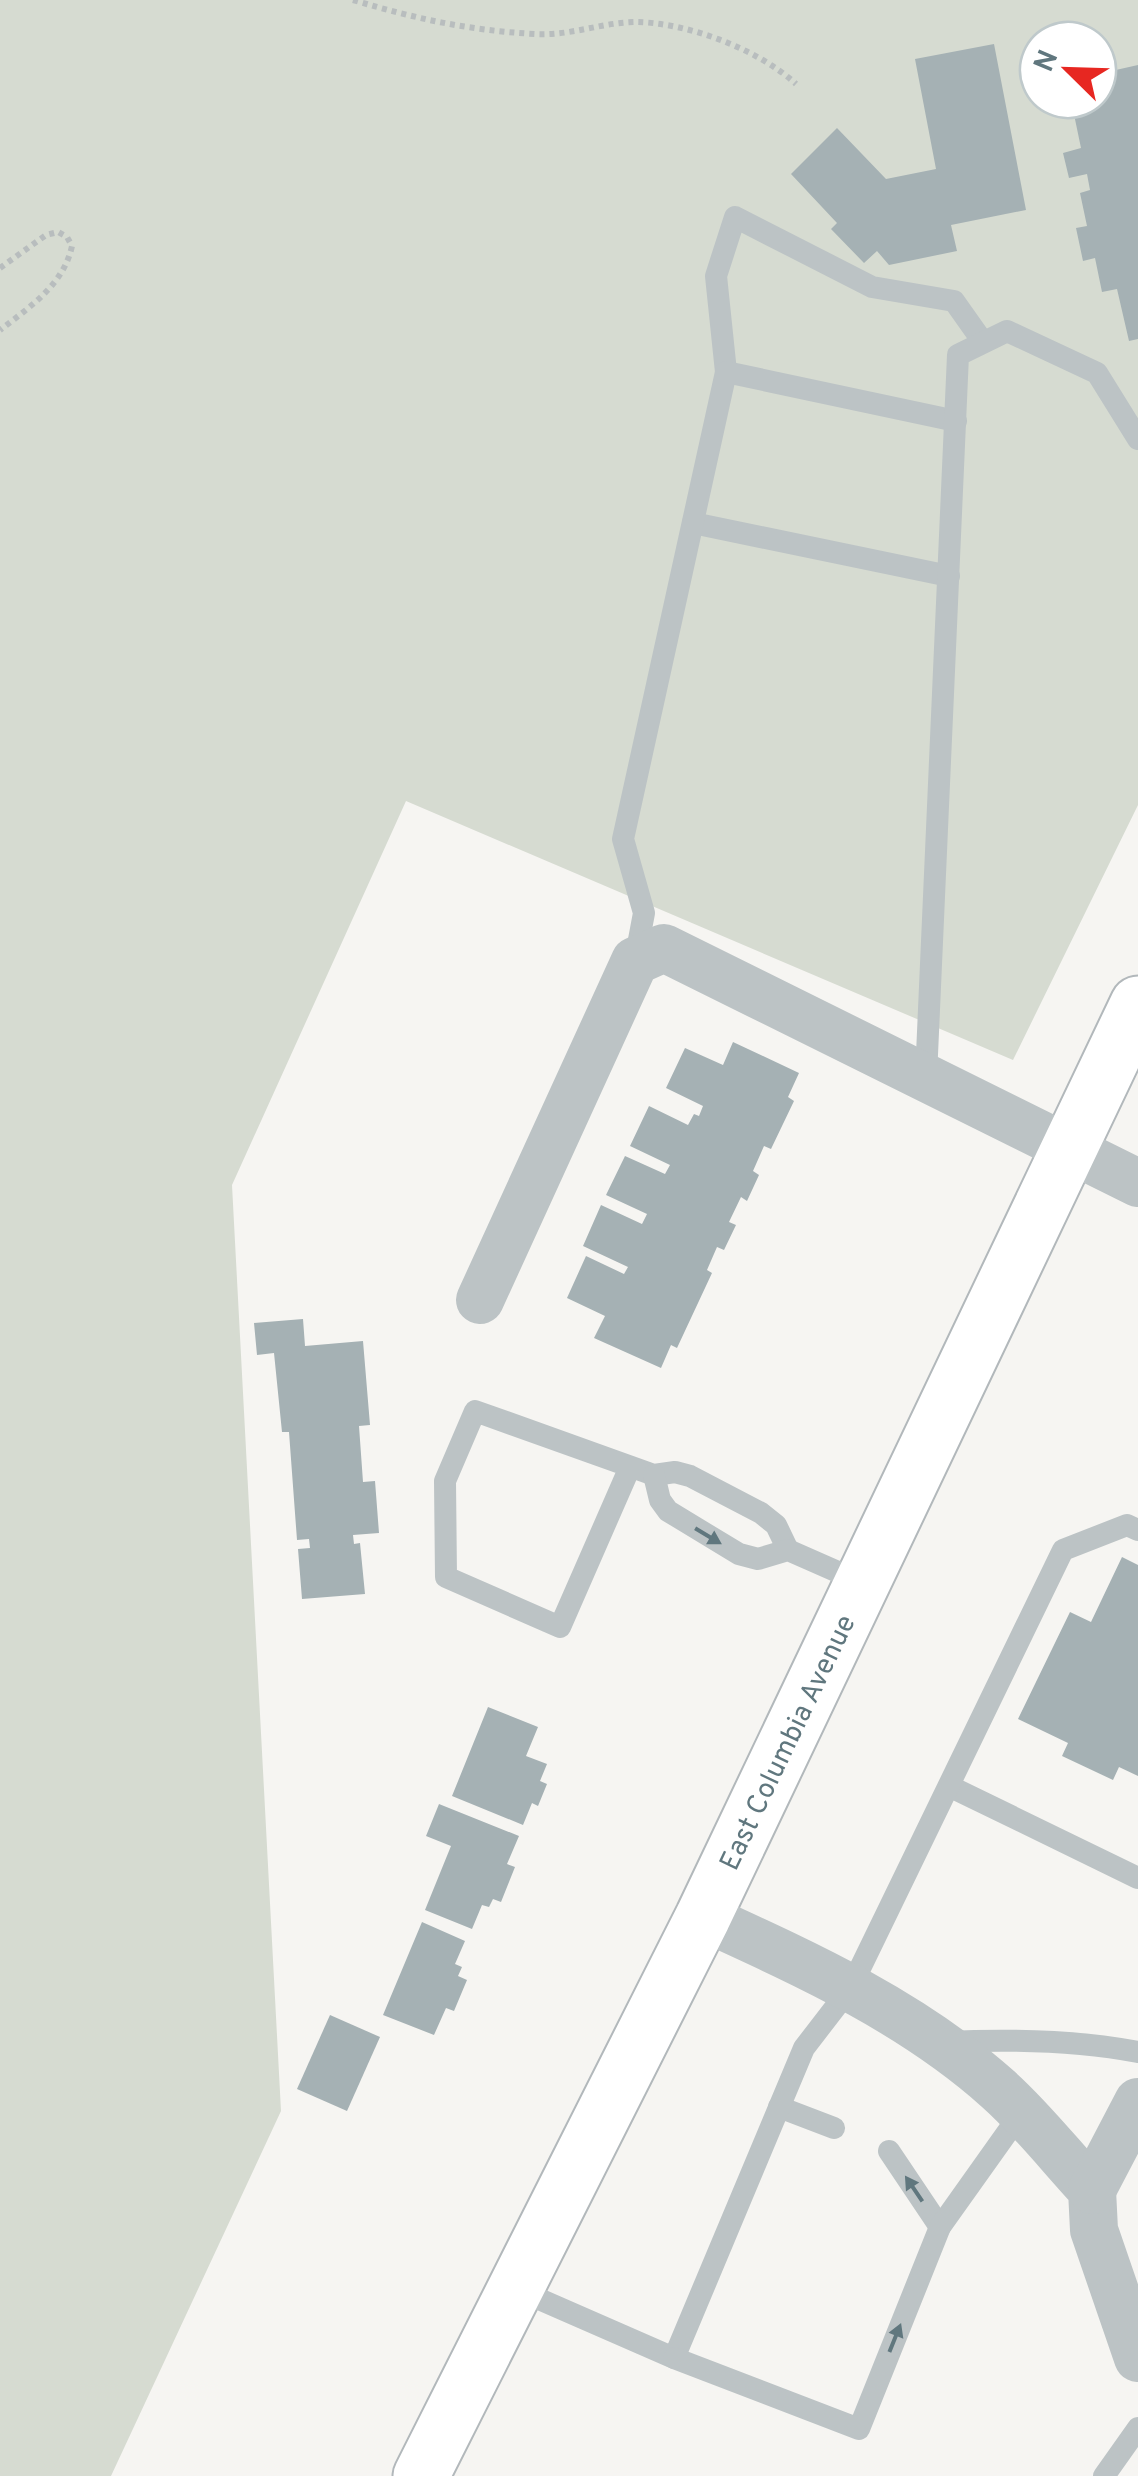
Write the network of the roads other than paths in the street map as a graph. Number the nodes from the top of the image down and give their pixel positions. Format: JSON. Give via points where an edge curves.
{"nodes":[{"id":1,"x":984,"y":342,"type":"junction"},
{"id":2,"x":726,"y":372,"type":"junction"},
{"id":3,"x":956,"y":421,"type":"junction"},
{"id":4,"x":1138,"y":439,"type":"edge"},
{"id":5,"x":692,"y":522,"type":"junction"},
{"id":6,"x":948,"y":576,"type":"junction"},
{"id":7,"x":635,"y":961,"type":"junction"},
{"id":8,"x":1138,"y":1004,"type":"edge"},
{"id":9,"x":926,"y":1077,"type":"junction"},
{"id":10,"x":1070,"y":1148,"type":"junction"},
{"id":11,"x":1138,"y":1184,"type":"edge"},
{"id":12,"x":480,"y":1300,"type":"dead end"},
{"id":13,"x":630,"y":1468,"type":"junction"},
{"id":14,"x":654,"y":1475,"type":"junction"},
{"id":15,"x":1138,"y":1530,"type":"edge"},
{"id":16,"x":788,"y":1550,"type":"junction"},
{"id":17,"x":863,"y":1583,"type":"junction"},
{"id":18,"x":949,"y":1786,"type":"junction"},
{"id":19,"x":1138,"y":1878,"type":"edge"},
{"id":20,"x":703,"y":1917,"type":"junction"},
{"id":21,"x":852,"y":1987,"type":"junction"},
{"id":22,"x":938,"y":2042,"type":"junction"},
{"id":23,"x":1138,"y":2052,"type":"edge"},
{"id":24,"x":1138,"y":2102,"type":"edge"},
{"id":25,"x":779,"y":2107,"type":"junction"},
{"id":26,"x":1020,"y":2113,"type":"junction"},
{"id":27,"x":834,"y":2128,"type":"dead end"},
{"id":28,"x":889,"y":2151,"type":"dead end"},
{"id":29,"x":1092,"y":2190,"type":"junction"},
{"id":30,"x":940,"y":2227,"type":"junction"},
{"id":31,"x":516,"y":2289,"type":"junction"},
{"id":32,"x":674,"y":2358,"type":"junction"},
{"id":33,"x":1138,"y":2358,"type":"edge"},
{"id":34,"x":1138,"y":2428,"type":"edge"},
{"id":35,"x":421,"y":2476,"type":"edge"},
{"id":36,"x":1104,"y":2476,"type":"edge"}],
"edges":[{"from":1,"to":2,"type":"lane","via":[[954,301],[872,287],[735,218],[716,276]]},
{"from":1,"to":3,"type":"lane","via":[[958,355]]},
{"from":1,"to":4,"type":"lane","via":[[1007,330],[1096,373]]},
{"from":2,"to":3,"type":"lane"},
{"from":2,"to":5,"type":"lane"},
{"from":3,"to":6,"type":"lane"},
{"from":5,"to":6,"type":"lane"},
{"from":5,"to":7,"type":"lane","via":[[623,838],[644,913]]},
{"from":6,"to":9,"type":"lane"},
{"from":7,"to":9,"type":"street","via":[[664,948]]},
{"from":7,"to":12,"type":"street"},
{"from":8,"to":10,"type":"main road","name":"East Columbia Avenue"},
{"from":9,"to":10,"type":"street"},
{"from":10,"to":11,"type":"street"},
{"from":10,"to":17,"type":"main road","name":"East Columbia Avenue"},
{"from":13,"to":13,"type":"lane","via":[[475,1411],[445,1481],[446,1577],[560,1627]]},
{"from":13,"to":14,"type":"lane"},
{"from":14,"to":16,"type":"lane","via":[[690,1476],[762,1513],[776,1524]]},
{"from":14,"to":16,"type":"lane","one_way":true,"via":[[668,1511],[739,1554],[758,1559]]},
{"from":15,"to":18,"type":"lane","via":[[1128,1525],[1063,1550]]},
{"from":16,"to":17,"type":"lane"},
{"from":17,"to":20,"type":"main road","name":"East Columbia Avenue"},
{"from":18,"to":19,"type":"lane"},
{"from":18,"to":21,"type":"lane"},
{"from":20,"to":21,"type":"street"},
{"from":20,"to":31,"type":"main road","name":"East Columbia Avenue"},
{"from":21,"to":22,"type":"street"},
{"from":21,"to":25,"type":"lane","via":[[804,2048]]},
{"from":22,"to":23,"type":"lane","via":[[1004,2039]]},
{"from":22,"to":26,"type":"street"},
{"from":24,"to":29,"type":"street"},
{"from":25,"to":27,"type":"lane"},
{"from":25,"to":32,"type":"lane"},
{"from":26,"to":29,"type":"street"},
{"from":26,"to":30,"type":"lane"},
{"from":30,"to":28,"type":"lane","one_way":true},
{"from":29,"to":33,"type":"street","via":[[1094,2230]]},
{"from":32,"to":30,"type":"lane","one_way":true,"via":[[859,2429]]},
{"from":31,"to":32,"type":"lane"},
{"from":31,"to":35,"type":"main road","name":"East Columbia Avenue"},
{"from":34,"to":36,"type":"lane"}]}
